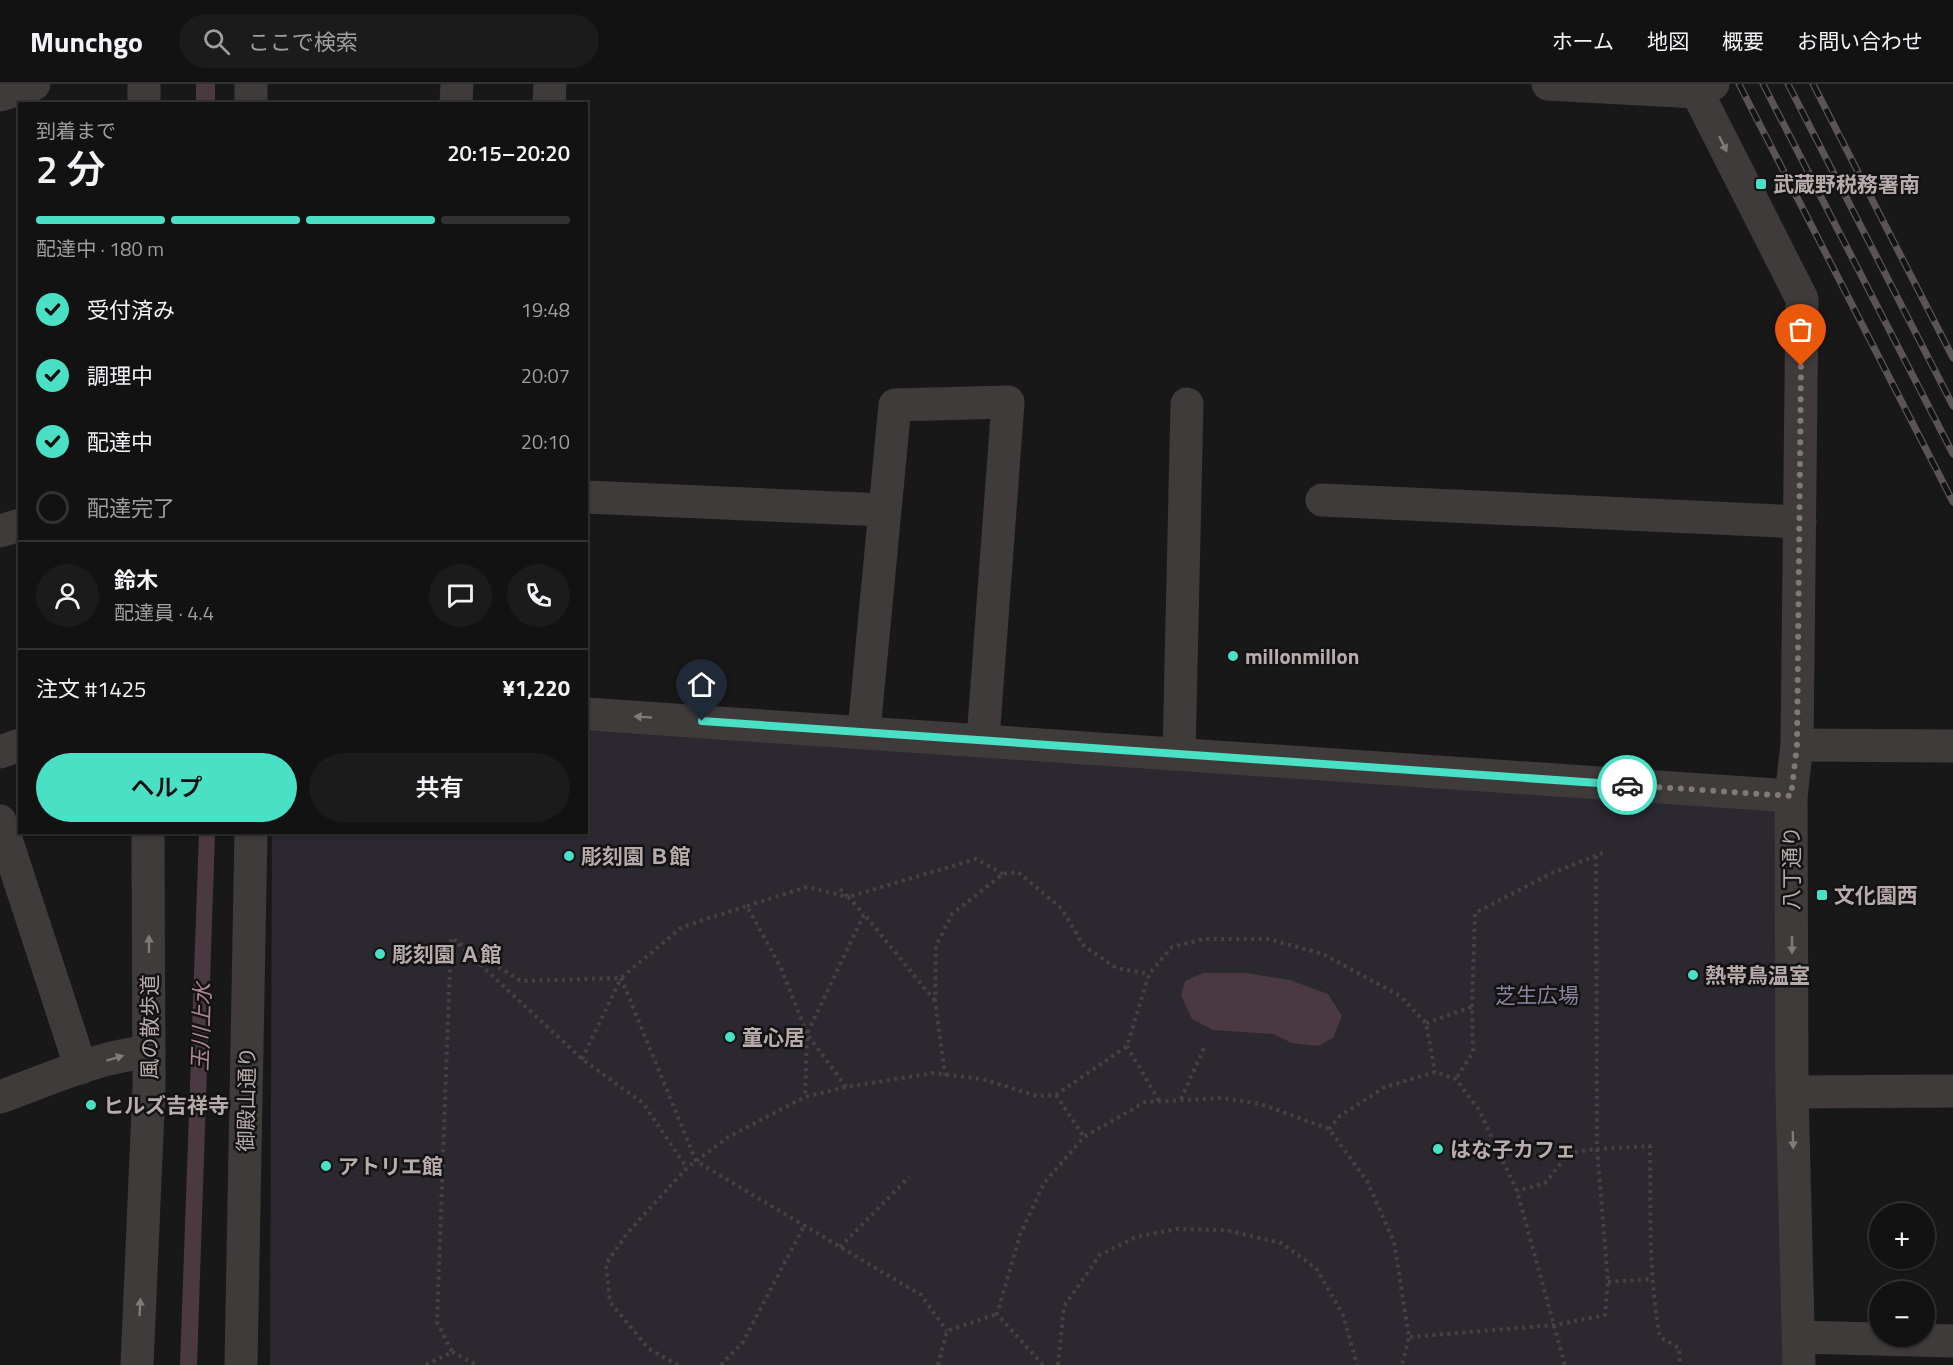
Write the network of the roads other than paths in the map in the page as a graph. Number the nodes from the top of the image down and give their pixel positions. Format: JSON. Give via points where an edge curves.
{"nodes":[{"id":1,"x":34,"y":84,"type":"edge"},
{"id":2,"x":144,"y":84,"type":"edge"},
{"id":3,"x":251,"y":84,"type":"edge"},
{"id":4,"x":457,"y":84,"type":"edge"},
{"id":5,"x":550,"y":84,"type":"edge"},
{"id":6,"x":1548,"y":84,"type":"edge"},
{"id":7,"x":1701,"y":86,"type":"edge"},
{"id":8,"x":0,"y":96,"type":"edge"},
{"id":9,"x":144,"y":102,"type":"edge"},
{"id":10,"x":251,"y":102,"type":"edge"},
{"id":11,"x":456,"y":102,"type":"edge"},
{"id":12,"x":549,"y":102,"type":"edge"},
{"id":13,"x":1187,"y":404,"type":"dead end"},
{"id":14,"x":588,"y":497,"type":"edge"},
{"id":15,"x":1322,"y":500,"type":"dead end"},
{"id":16,"x":884,"y":510,"type":"junction"},
{"id":17,"x":1800,"y":522,"type":"junction"},
{"id":18,"x":18,"y":526,"type":"edge"},
{"id":19,"x":0,"y":531,"type":"edge"},
{"id":20,"x":588,"y":714,"type":"edge"},
{"id":21,"x":864,"y":731,"type":"junction"},
{"id":22,"x":983,"y":740,"type":"junction"},
{"id":23,"x":1797,"y":745,"type":"junction"},
{"id":24,"x":18,"y":746,"type":"edge"},
{"id":25,"x":1953,"y":747,"type":"edge"},
{"id":26,"x":0,"y":752,"type":"edge"},
{"id":27,"x":1179,"y":754,"type":"junction"},
{"id":28,"x":1791,"y":796,"type":"junction"},
{"id":29,"x":0,"y":821,"type":"edge"},
{"id":30,"x":148,"y":834,"type":"edge"},
{"id":31,"x":251,"y":834,"type":"edge"},
{"id":32,"x":149,"y":1052,"type":"junction"},
{"id":33,"x":81,"y":1068,"type":"junction"},
{"id":34,"x":1953,"y":1091,"type":"edge"},
{"id":35,"x":1792,"y":1092,"type":"junction"},
{"id":36,"x":0,"y":1097,"type":"edge"},
{"id":37,"x":1953,"y":1341,"type":"edge"},
{"id":38,"x":1799,"y":1351,"type":"edge"},
{"id":39,"x":137,"y":1365,"type":"edge"},
{"id":40,"x":241,"y":1365,"type":"edge"}],
"edges":[{"from":1,"to":8,"type":"street"},
{"from":2,"to":9,"type":"street"},
{"from":3,"to":10,"type":"street"},
{"from":4,"to":11,"type":"street"},
{"from":5,"to":12,"type":"street"},
{"from":6,"to":7,"type":"street"},
{"from":7,"to":17,"type":"street","name":"八丁通り","one_way":true,"via":[[1771,217],[1802,299]]},
{"from":13,"to":27,"type":"street"},
{"from":14,"to":16,"type":"street"},
{"from":15,"to":17,"type":"street"},
{"from":16,"to":21,"type":"street"},
{"from":16,"to":22,"type":"street","via":[[895,405],[1008,402]]},
{"from":17,"to":23,"type":"street","name":"八丁通り"},
{"from":18,"to":19,"type":"street"},
{"from":21,"to":20,"type":"street","one_way":true},
{"from":21,"to":22,"type":"street"},
{"from":22,"to":27,"type":"street"},
{"from":23,"to":25,"type":"street"},
{"from":23,"to":28,"type":"street","name":"八丁通り"},
{"from":24,"to":26,"type":"street"},
{"from":27,"to":28,"type":"street"},
{"from":28,"to":35,"type":"street","name":"八丁通り","one_way":true},
{"from":29,"to":33,"type":"street"},
{"from":32,"to":30,"type":"street","name":"風の散歩道","one_way":true},
{"from":31,"to":40,"type":"street","name":"御殿山通り"},
{"from":33,"to":32,"type":"street","one_way":true},
{"from":39,"to":32,"type":"street","name":"風の散歩道","one_way":true},
{"from":33,"to":36,"type":"street"},
{"from":34,"to":35,"type":"street"},
{"from":35,"to":38,"type":"street","name":"八丁通り","one_way":true},
{"from":37,"to":38,"type":"street"}]}
